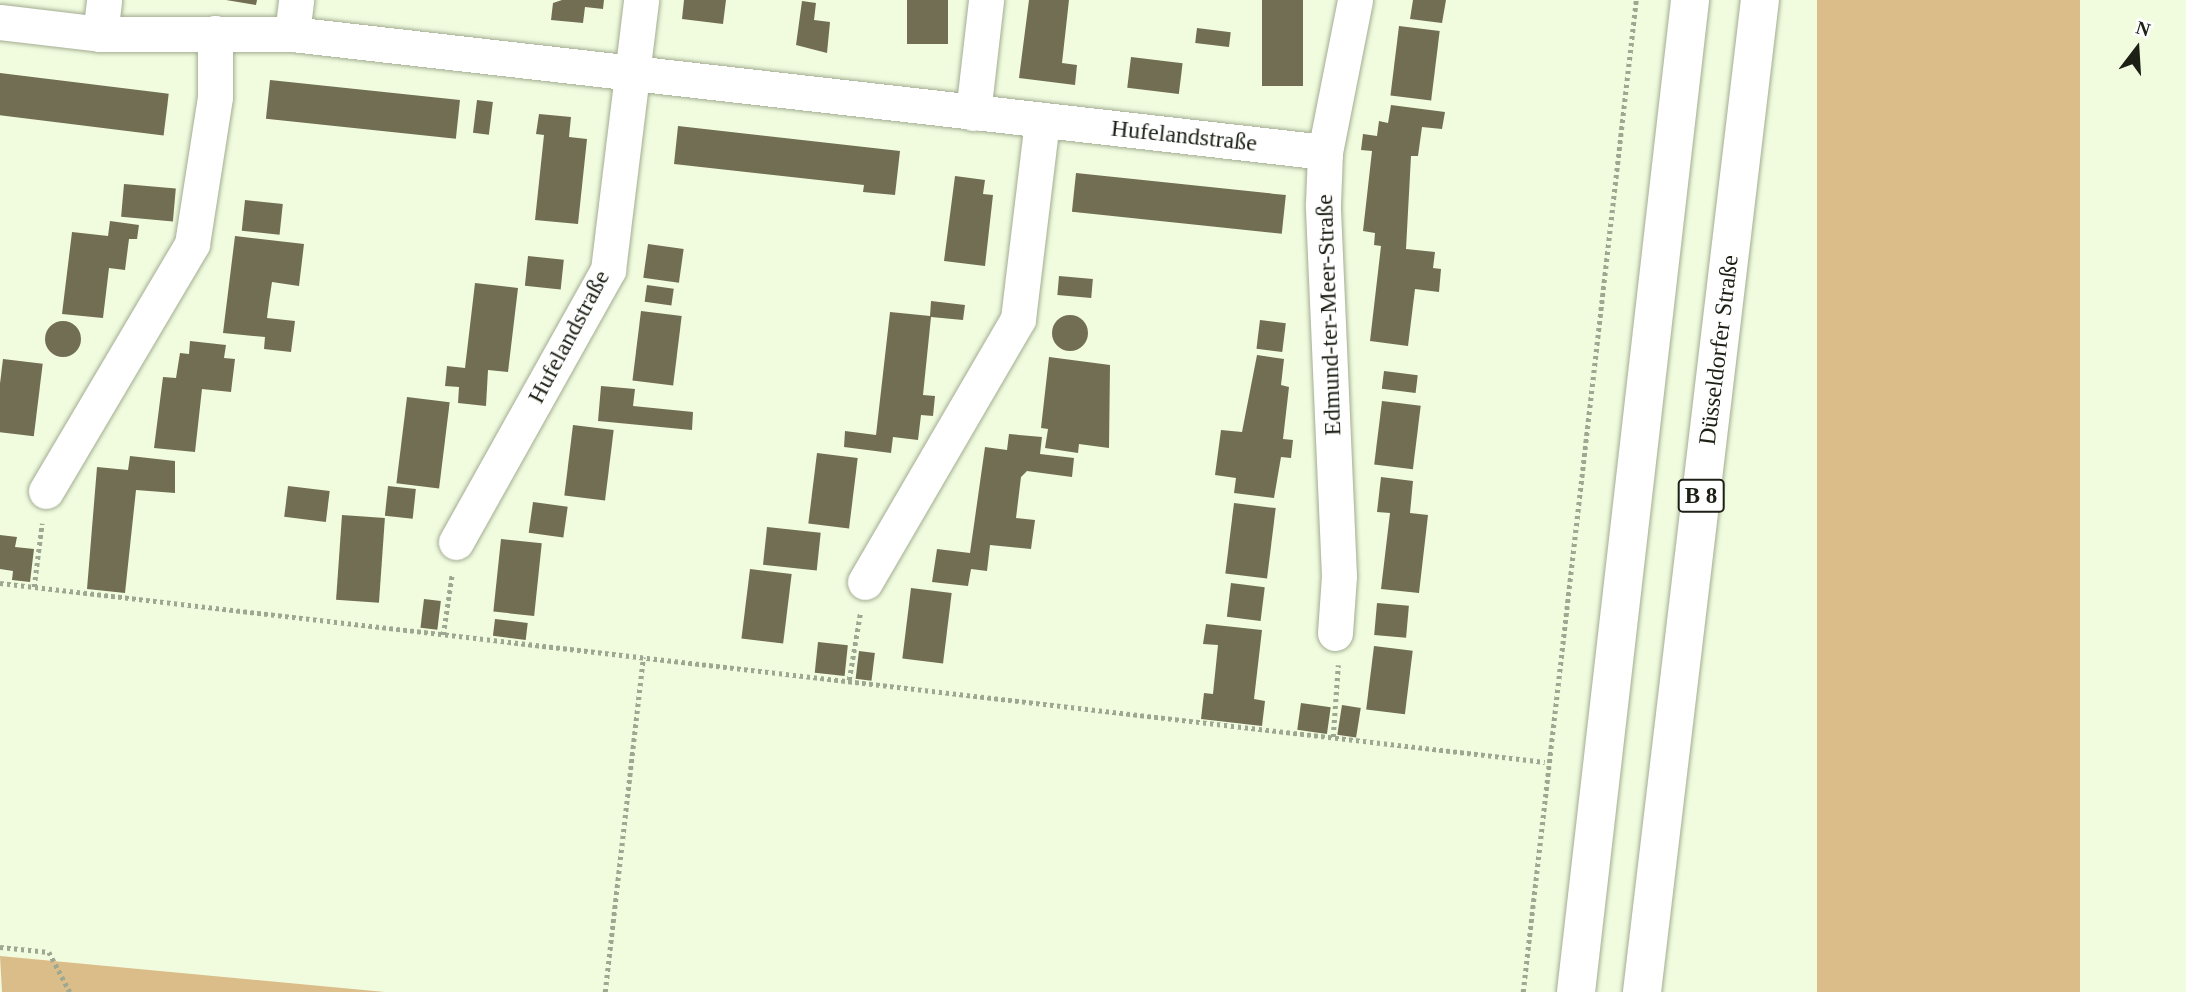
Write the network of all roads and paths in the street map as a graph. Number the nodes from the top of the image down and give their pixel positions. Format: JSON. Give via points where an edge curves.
{"nodes":[{"id":1,"x":641,"y":0,"type":"edge"},
{"id":2,"x":986,"y":0,"type":"edge"},
{"id":3,"x":1354,"y":0,"type":"edge"},
{"id":4,"x":1636,"y":0,"type":"edge"},
{"id":5,"x":1690,"y":0,"type":"edge"},
{"id":6,"x":1760,"y":0,"type":"edge"},
{"id":7,"x":102,"y":17,"type":"edge"},
{"id":8,"x":294,"y":17,"type":"edge"},
{"id":9,"x":0,"y":22,"type":"edge"},
{"id":10,"x":215,"y":33,"type":"junction"},
{"id":11,"x":631,"y":74,"type":"junction"},
{"id":12,"x":973,"y":113,"type":"junction"},
{"id":13,"x":1042,"y":121,"type":"junction"},
{"id":14,"x":1325,"y":152,"type":"junction"},
{"id":15,"x":46,"y":491,"type":"joint"},
{"id":16,"x":456,"y":542,"type":"joint"},
{"id":17,"x":865,"y":582,"type":"joint"},
{"id":18,"x":0,"y":583,"type":"edge"},
{"id":19,"x":34,"y":587,"type":"junction"},
{"id":20,"x":1335,"y":633,"type":"joint"},
{"id":21,"x":443,"y":635,"type":"junction"},
{"id":22,"x":643,"y":657,"type":"junction"},
{"id":23,"x":849,"y":680,"type":"junction"},
{"id":24,"x":1333,"y":737,"type":"junction"},
{"id":25,"x":1545,"y":762,"type":"junction"},
{"id":26,"x":0,"y":947,"type":"edge"},
{"id":27,"x":70,"y":992,"type":"edge"},
{"id":28,"x":605,"y":992,"type":"edge"},
{"id":29,"x":1522,"y":992,"type":"edge"},
{"id":30,"x":1576,"y":992,"type":"edge"},
{"id":31,"x":1642,"y":992,"type":"edge"}],
"edges":[{"from":1,"to":11,"type":"street","name":"Hufelandstraße"},
{"from":2,"to":12,"type":"street"},
{"from":3,"to":14,"type":"street","name":"Edmund-ter-Meer-Straße"},
{"from":4,"to":25,"type":"path"},
{"from":5,"to":30,"type":"main road"},
{"from":6,"to":31,"type":"main road","name":"Düsseldorfer Straße","number":"B 8"},
{"from":7,"to":9,"type":"street","name":"Hufelandstraße"},
{"from":7,"to":10,"type":"street","name":"Hufelandstraße"},
{"from":8,"to":10,"type":"street","name":"Hufelandstraße"},
{"from":8,"to":11,"type":"street","name":"Hufelandstraße"},
{"from":10,"to":15,"type":"street","via":[[215,97],[192,244]]},
{"from":11,"to":12,"type":"street","name":"Hufelandstraße"},
{"from":11,"to":16,"type":"street","name":"Hufelandstraße","via":[[608,270]]},
{"from":12,"to":13,"type":"street","name":"Hufelandstraße"},
{"from":13,"to":14,"type":"street","name":"Hufelandstraße"},
{"from":13,"to":17,"type":"street","via":[[1018,319]]},
{"from":14,"to":20,"type":"street","name":"Edmund-ter-Meer-Straße","via":[[1339,576]]},
{"from":15,"to":19,"type":"path"},
{"from":16,"to":21,"type":"path"},
{"from":17,"to":23,"type":"path"},
{"from":18,"to":19,"type":"path"},
{"from":19,"to":21,"type":"path"},
{"from":20,"to":24,"type":"path"},
{"from":21,"to":22,"type":"path"},
{"from":22,"to":23,"type":"path"},
{"from":22,"to":28,"type":"path"},
{"from":23,"to":24,"type":"path"},
{"from":24,"to":25,"type":"path"},
{"from":25,"to":29,"type":"path"},
{"from":26,"to":27,"type":"path","via":[[49,952]]}]}
